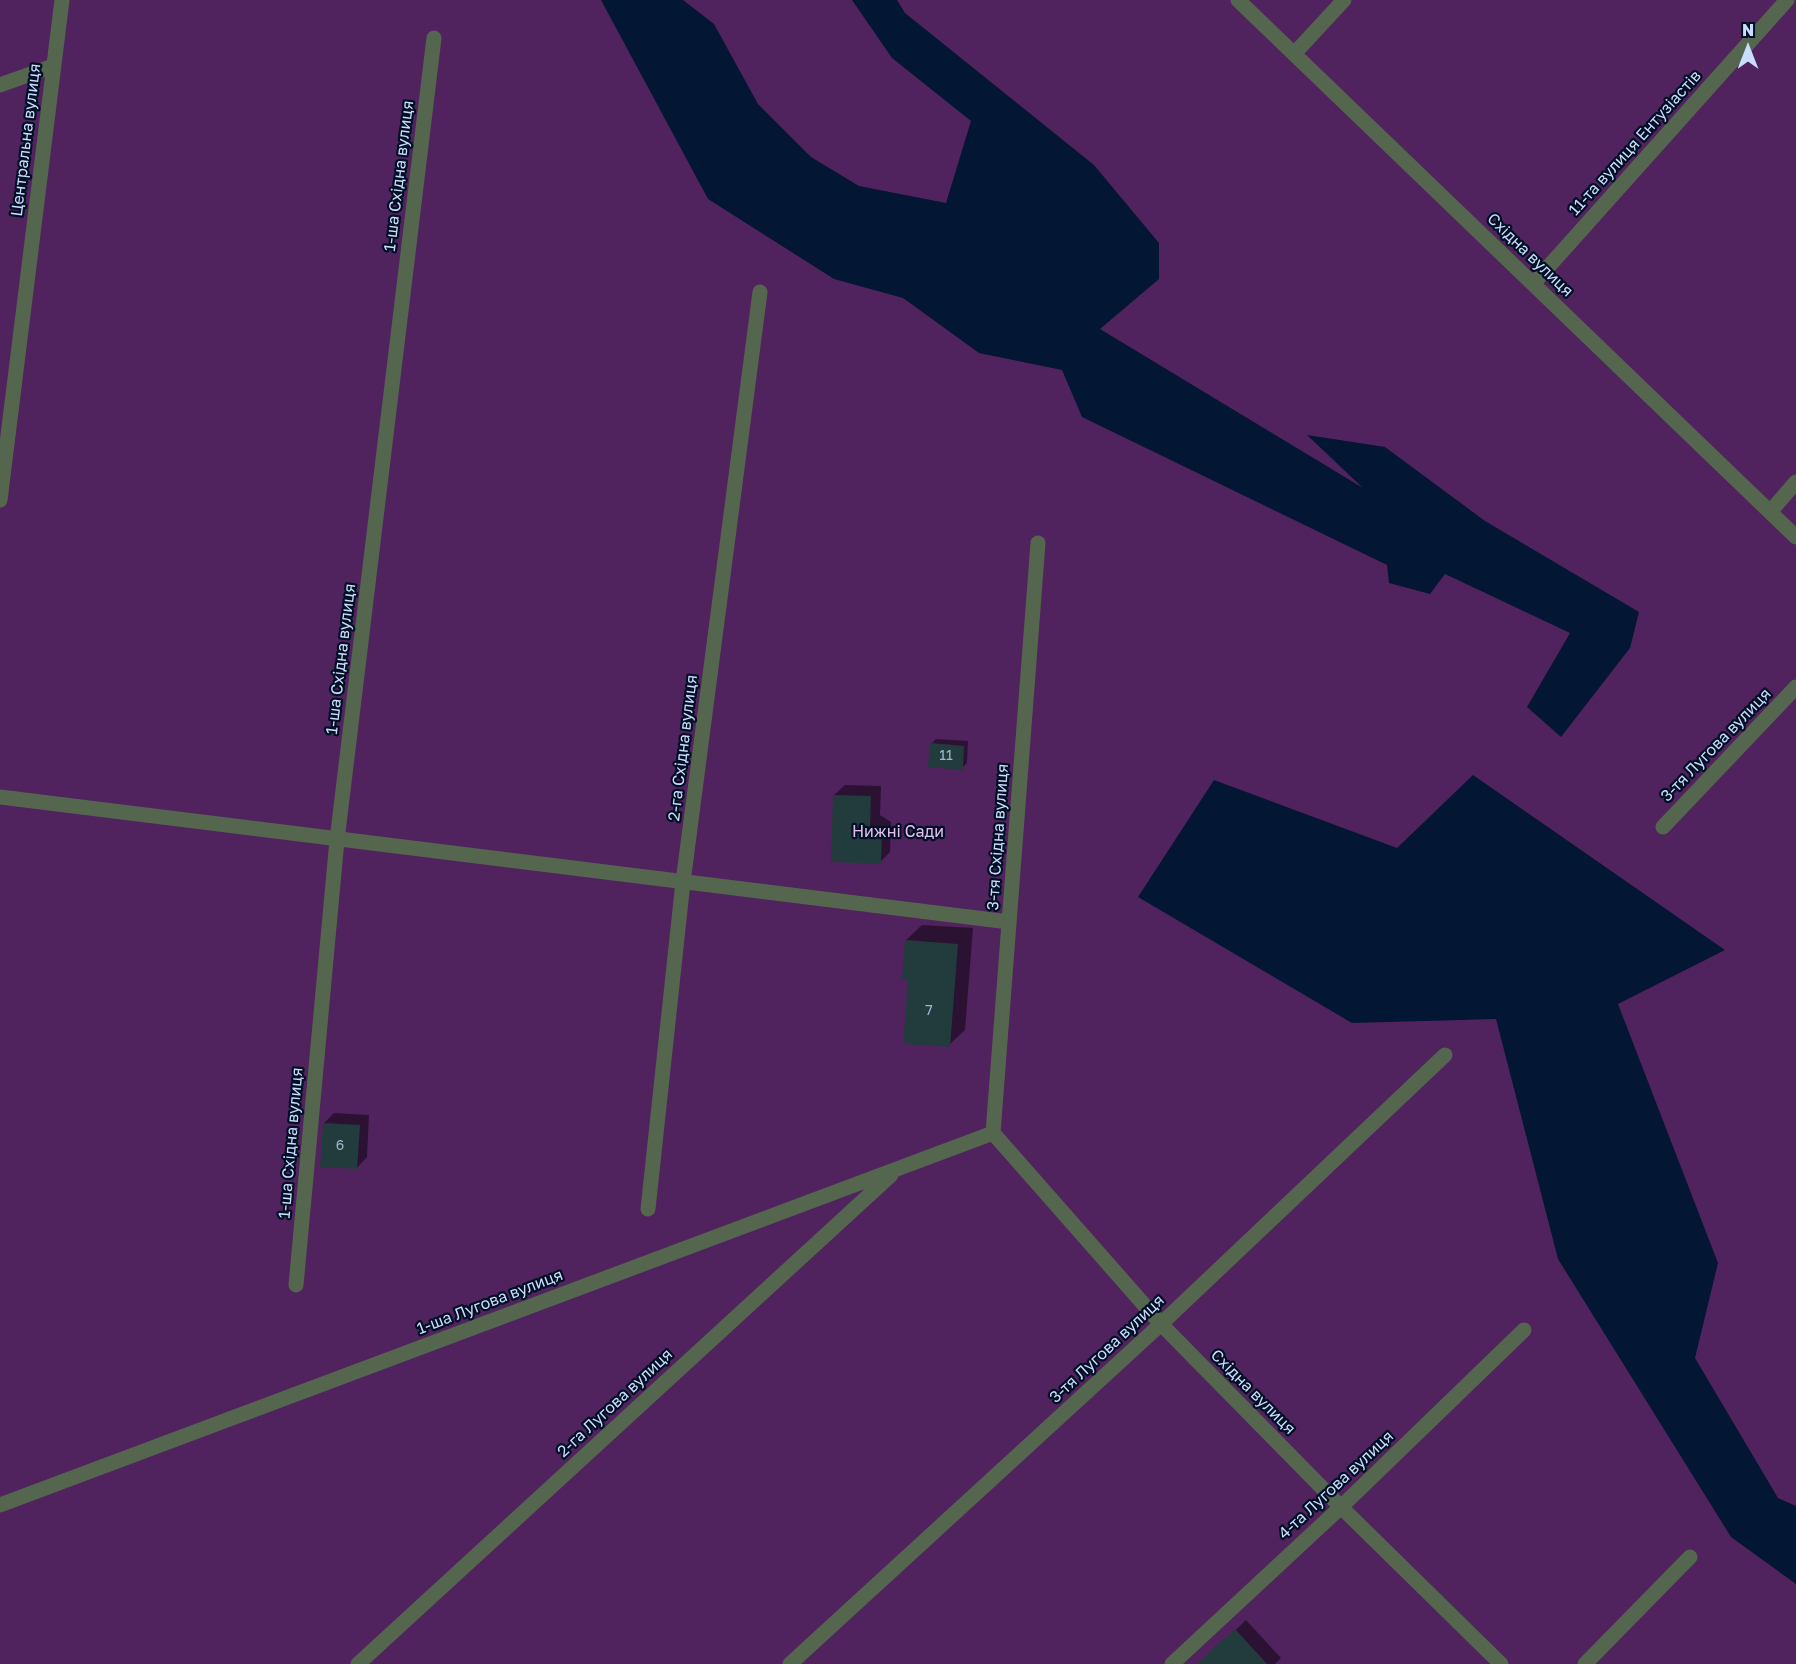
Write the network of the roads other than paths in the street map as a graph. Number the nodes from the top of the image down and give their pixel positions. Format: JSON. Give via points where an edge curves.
{"nodes":[{"id":1,"x":62,"y":0,"type":"edge"},
{"id":2,"x":1238,"y":0,"type":"edge"},
{"id":3,"x":1344,"y":0,"type":"edge"},
{"id":4,"x":1787,"y":0,"type":"edge"},
{"id":5,"x":434,"y":38,"type":"dead end"},
{"id":6,"x":1294,"y":54,"type":"junction"},
{"id":7,"x":53,"y":66,"type":"junction"},
{"id":8,"x":0,"y":85,"type":"edge"},
{"id":9,"x":1533,"y":284,"type":"junction"},
{"id":10,"x":760,"y":292,"type":"dead end"},
{"id":11,"x":1796,"y":482,"type":"edge"},
{"id":12,"x":1,"y":490,"type":"edge"},
{"id":13,"x":1770,"y":512,"type":"junction"},
{"id":14,"x":1796,"y":537,"type":"edge"},
{"id":15,"x":1038,"y":543,"type":"dead end"},
{"id":16,"x":1796,"y":687,"type":"edge"},
{"id":17,"x":0,"y":797,"type":"edge"},
{"id":18,"x":1663,"y":827,"type":"dead end"},
{"id":19,"x":337,"y":840,"type":"junction"},
{"id":20,"x":683,"y":882,"type":"junction"},
{"id":21,"x":1009,"y":922,"type":"junction"},
{"id":22,"x":1445,"y":1055,"type":"dead end"},
{"id":23,"x":993,"y":1133,"type":"junction"},
{"id":24,"x":897,"y":1169,"type":"junction"},
{"id":25,"x":648,"y":1209,"type":"dead end"},
{"id":26,"x":296,"y":1285,"type":"dead end"},
{"id":27,"x":1161,"y":1324,"type":"junction"},
{"id":28,"x":1524,"y":1330,"type":"dead end"},
{"id":29,"x":0,"y":1505,"type":"edge"},
{"id":30,"x":1341,"y":1507,"type":"junction"},
{"id":31,"x":1690,"y":1557,"type":"dead end"},
{"id":32,"x":358,"y":1664,"type":"edge"},
{"id":33,"x":790,"y":1664,"type":"edge"},
{"id":34,"x":1172,"y":1664,"type":"edge"},
{"id":35,"x":1501,"y":1664,"type":"edge"},
{"id":36,"x":1585,"y":1664,"type":"edge"}],
"edges":[{"from":1,"to":7,"type":"street","name":"Центральна вулиця"},
{"from":2,"to":6,"type":"street","name":"Східна вулиця"},
{"from":3,"to":6,"type":"street"},
{"from":4,"to":9,"type":"street","name":"11-та вулиця Ентузіастів"},
{"from":5,"to":19,"type":"street","name":"1-ша Східна вулиця"},
{"from":6,"to":9,"type":"street","name":"Східна вулиця"},
{"from":7,"to":8,"type":"street"},
{"from":7,"to":12,"type":"street","name":"Центральна вулиця"},
{"from":9,"to":13,"type":"street","name":"Східна вулиця"},
{"from":10,"to":20,"type":"street","name":"2-га Східна вулиця"},
{"from":11,"to":13,"type":"street"},
{"from":13,"to":14,"type":"street","name":"Східна вулиця"},
{"from":15,"to":21,"type":"street","name":"3-тя Східна вулиця"},
{"from":16,"to":18,"type":"street","name":"3-тя Лугова вулиця"},
{"from":17,"to":19,"type":"street"},
{"from":19,"to":20,"type":"street"},
{"from":19,"to":26,"type":"street","name":"1-ша Східна вулиця"},
{"from":20,"to":21,"type":"street"},
{"from":20,"to":25,"type":"street","name":"2-га Східна вулиця"},
{"from":21,"to":23,"type":"street","name":"3-тя Східна вулиця"},
{"from":22,"to":27,"type":"street","name":"3-тя Лугова вулиця"},
{"from":23,"to":24,"type":"street","name":"1-ша Лугова вулиця"},
{"from":23,"to":27,"type":"street","name":"Східна вулиця"},
{"from":24,"to":29,"type":"street","name":"1-ша Лугова вулиця"},
{"from":24,"to":32,"type":"street","name":"2-га Лугова вулиця"},
{"from":27,"to":30,"type":"street","name":"Східна вулиця"},
{"from":27,"to":33,"type":"street","name":"3-тя Лугова вулиця"},
{"from":28,"to":30,"type":"street","name":"4-та Лугова вулиця"},
{"from":30,"to":34,"type":"street","name":"4-та Лугова вулиця"},
{"from":30,"to":35,"type":"street","name":"Східна вулиця"},
{"from":31,"to":36,"type":"street"}]}
